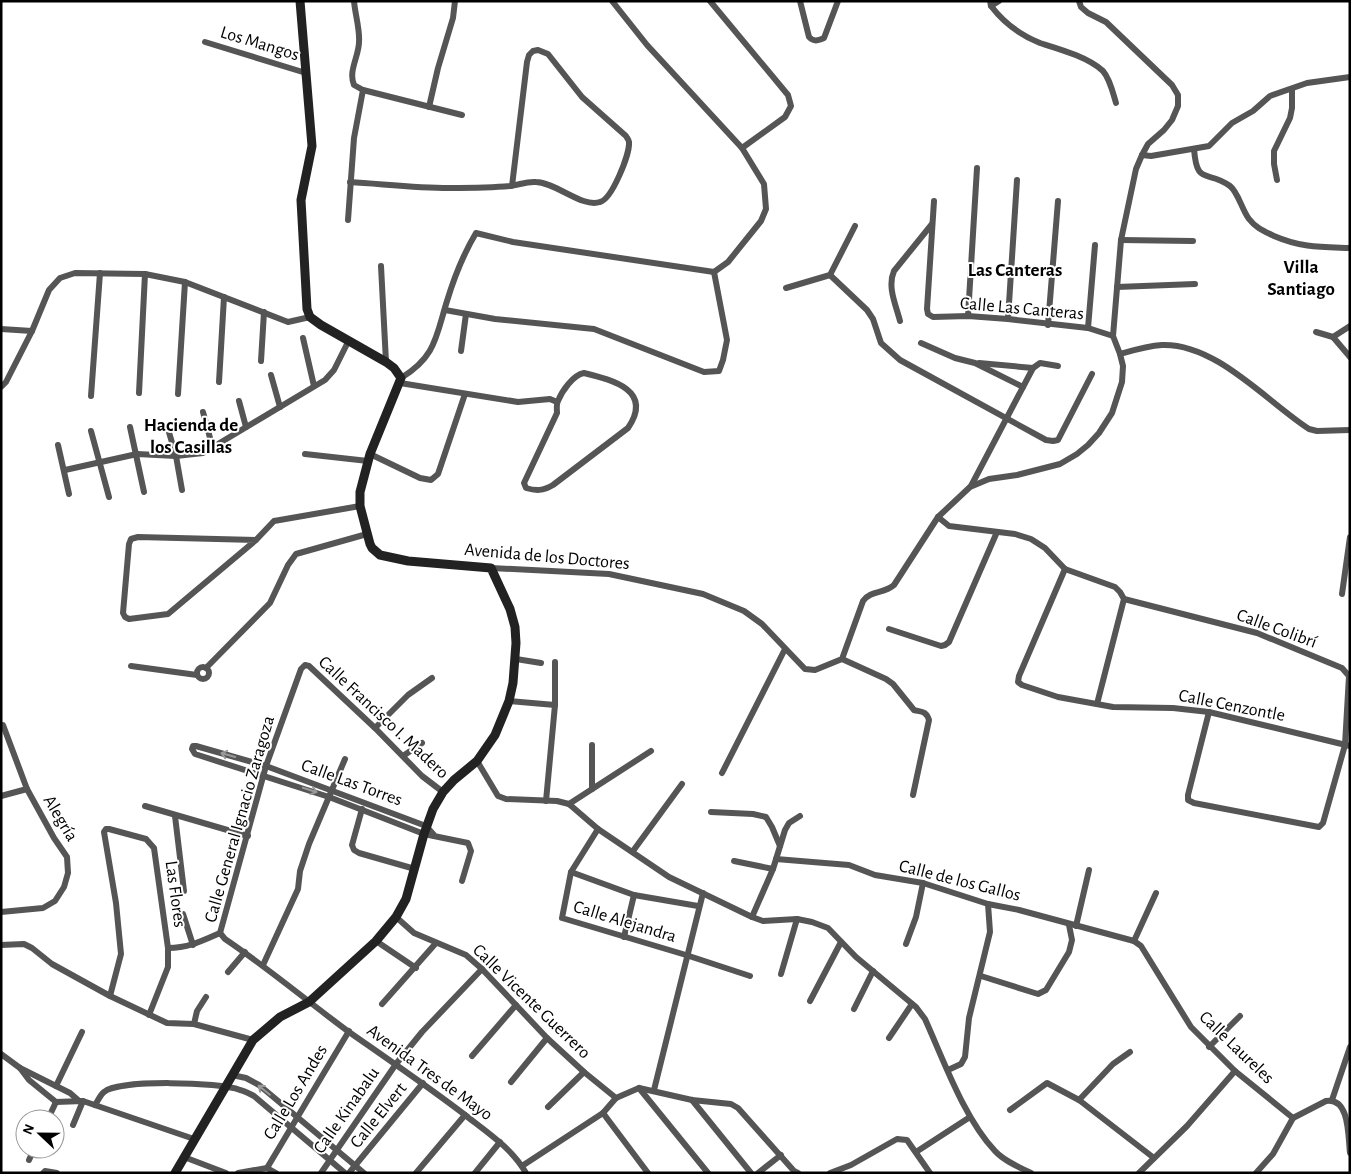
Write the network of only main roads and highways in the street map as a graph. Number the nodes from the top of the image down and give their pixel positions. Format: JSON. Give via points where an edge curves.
{"nodes":[{"id":1,"x":300,"y":1,"type":"edge"},
{"id":2,"x":174,"y":1173,"type":"edge"}],
"edges":[{"from":1,"to":2,"type":"main road","name":"Avenida de los Doctores","via":[[312,146],[301,200],[307,309],[310,317],[394,368],[400,380],[369,457],[360,492],[367,534],[372,548],[380,555],[408,561],[491,568],[515,627],[516,660],[509,701],[494,735],[477,761],[454,780],[433,808],[406,899],[396,917],[376,942],[309,1002],[280,1017],[253,1040]]}]}
